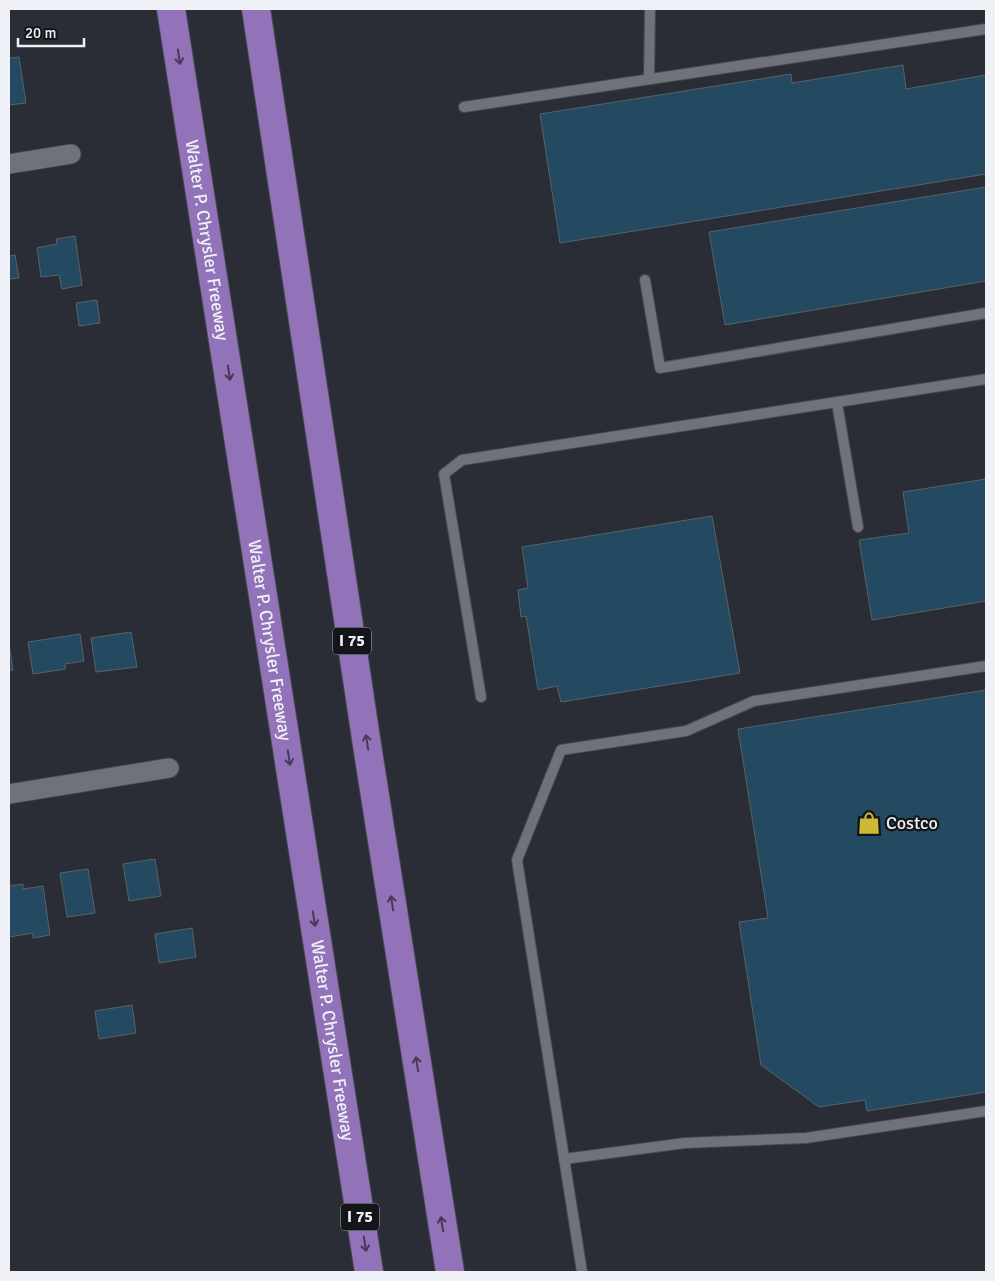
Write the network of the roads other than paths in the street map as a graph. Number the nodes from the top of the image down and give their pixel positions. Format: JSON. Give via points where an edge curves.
{"nodes":[{"id":1,"x":172,"y":9,"type":"edge"},
{"id":2,"x":256,"y":9,"type":"edge"},
{"id":3,"x":650,"y":9,"type":"edge"},
{"id":4,"x":986,"y":30,"type":"edge"},
{"id":5,"x":649,"y":80,"type":"junction"},
{"id":6,"x":464,"y":107,"type":"dead end"},
{"id":7,"x":71,"y":154,"type":"dead end"},
{"id":8,"x":9,"y":164,"type":"edge"},
{"id":9,"x":645,"y":280,"type":"dead end"},
{"id":10,"x":986,"y":313,"type":"edge"},
{"id":11,"x":986,"y":379,"type":"edge"},
{"id":12,"x":837,"y":403,"type":"junction"},
{"id":13,"x":858,"y":527,"type":"dead end"},
{"id":14,"x":986,"y":666,"type":"edge"},
{"id":15,"x":481,"y":697,"type":"dead end"},
{"id":16,"x":169,"y":768,"type":"dead end"},
{"id":17,"x":9,"y":794,"type":"edge"},
{"id":18,"x":986,"y":1111,"type":"edge"},
{"id":19,"x":564,"y":1159,"type":"junction"},
{"id":20,"x":369,"y":1272,"type":"edge"},
{"id":21,"x":450,"y":1272,"type":"edge"},
{"id":22,"x":582,"y":1272,"type":"edge"}],
"edges":[{"from":1,"to":20,"type":"highway","name":"Walter P. Chrysler Freeway","number":"I 75","one_way":true},
{"from":21,"to":2,"type":"highway","number":"I 75","one_way":true},
{"from":3,"to":5,"type":"lane"},
{"from":4,"to":5,"type":"lane"},
{"from":5,"to":6,"type":"lane"},
{"from":7,"to":8,"type":"street"},
{"from":9,"to":10,"type":"lane","via":[[660,368]]},
{"from":11,"to":12,"type":"lane"},
{"from":12,"to":13,"type":"lane"},
{"from":12,"to":15,"type":"lane","via":[[462,460],[444,474]]},
{"from":14,"to":19,"type":"lane","via":[[754,700],[686,731],[561,750],[517,860]]},
{"from":16,"to":17,"type":"street"},
{"from":18,"to":19,"type":"lane","via":[[806,1138],[685,1143]]},
{"from":19,"to":22,"type":"lane"}]}
